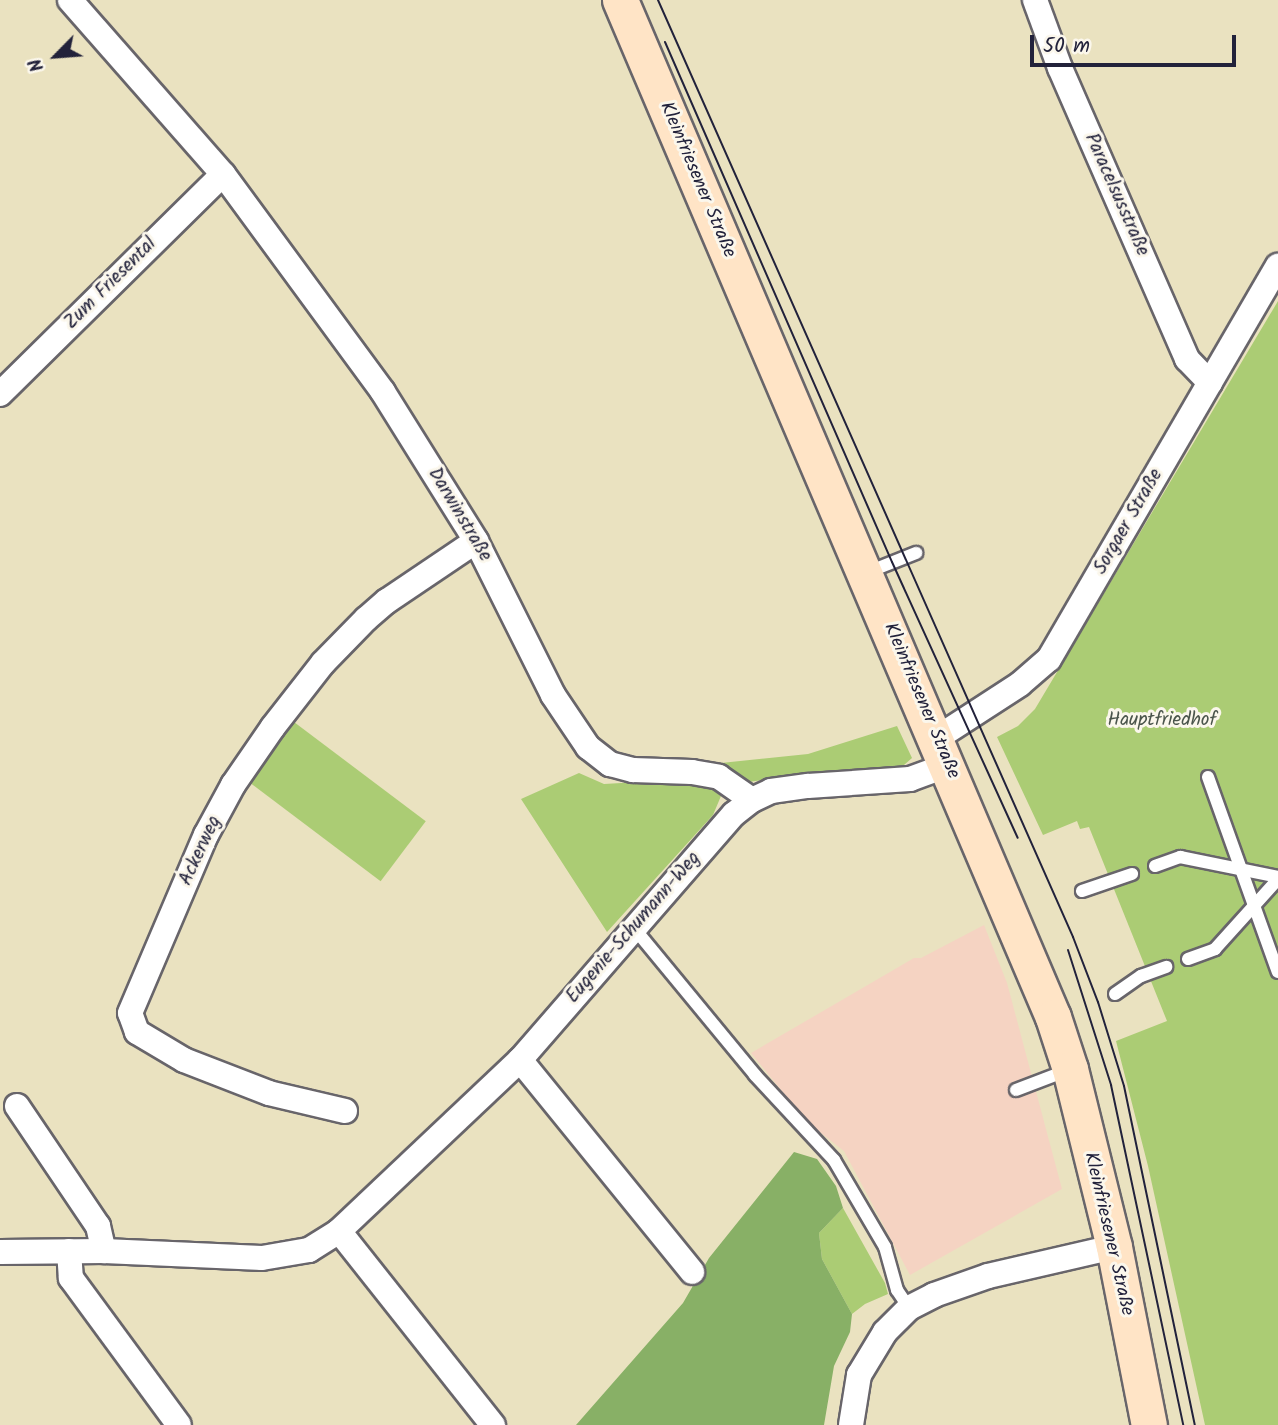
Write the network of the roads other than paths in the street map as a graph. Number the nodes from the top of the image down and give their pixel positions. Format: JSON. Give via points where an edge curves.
{"nodes":[{"id":1,"x":70,"y":0,"type":"edge"},
{"id":2,"x":620,"y":0,"type":"edge"},
{"id":3,"x":1035,"y":0,"type":"edge"},
{"id":4,"x":223,"y":174,"type":"junction"},
{"id":5,"x":1278,"y":266,"type":"edge"},
{"id":6,"x":1210,"y":383,"type":"junction"},
{"id":7,"x":0,"y":394,"type":"edge"},
{"id":8,"x":476,"y":541,"type":"junction"},
{"id":9,"x":916,"y":553,"type":"dead end"},
{"id":10,"x":866,"y":573,"type":"junction"},
{"id":11,"x":942,"y":751,"type":"junction"},
{"id":12,"x":1208,"y":777,"type":"dead end"},
{"id":13,"x":752,"y":800,"type":"junction"},
{"id":14,"x":1155,"y":866,"type":"dead end"},
{"id":15,"x":1241,"y":868,"type":"junction"},
{"id":16,"x":1132,"y":874,"type":"dead end"},
{"id":17,"x":1278,"y":878,"type":"edge"},
{"id":18,"x":1082,"y":891,"type":"dead end"},
{"id":19,"x":1255,"y":907,"type":"junction"},
{"id":20,"x":634,"y":928,"type":"junction"},
{"id":21,"x":1188,"y":959,"type":"dead end"},
{"id":22,"x":1166,"y":967,"type":"dead end"},
{"id":23,"x":1278,"y":972,"type":"edge"},
{"id":24,"x":1115,"y":994,"type":"dead end"},
{"id":25,"x":520,"y":1060,"type":"junction"},
{"id":26,"x":1070,"y":1069,"type":"junction"},
{"id":27,"x":1016,"y":1090,"type":"dead end"},
{"id":28,"x":17,"y":1106,"type":"dead end"},
{"id":29,"x":345,"y":1111,"type":"dead end"},
{"id":30,"x":339,"y":1231,"type":"junction"},
{"id":31,"x":1114,"y":1247,"type":"junction"},
{"id":32,"x":69,"y":1251,"type":"junction"},
{"id":33,"x":104,"y":1251,"type":"junction"},
{"id":34,"x":0,"y":1252,"type":"edge"},
{"id":35,"x":692,"y":1272,"type":"dead end"},
{"id":36,"x":909,"y":1308,"type":"junction"},
{"id":37,"x":179,"y":1425,"type":"edge"},
{"id":38,"x":493,"y":1425,"type":"edge"},
{"id":39,"x":851,"y":1425,"type":"edge"},
{"id":40,"x":1149,"y":1425,"type":"edge"}],
"edges":[{"from":1,"to":4,"type":"street","name":"Darwinstraße"},
{"from":2,"to":10,"type":"street","name":"Kleinfriesener Straße"},
{"from":3,"to":6,"type":"street","name":"Paracelsusstraße","via":[[1187,359]]},
{"from":4,"to":7,"type":"street","name":"Zum Friesental"},
{"from":4,"to":8,"type":"street","name":"Darwinstraße","via":[[383,392]]},
{"from":5,"to":6,"type":"street","name":"Sorgaer Straße"},
{"from":6,"to":11,"type":"street","name":"Sorgaer Straße","via":[[1049,659]]},
{"from":8,"to":13,"type":"street","name":"Darwinstraße","via":[[553,695],[588,747],[610,764],[719,777]]},
{"from":8,"to":29,"type":"street","name":"Ackerweg","via":[[366,619],[323,663],[273,727],[206,835],[130,1013],[137,1032],[184,1060],[269,1093]]},
{"from":9,"to":10,"type":"lane"},
{"from":10,"to":11,"type":"street","name":"Kleinfriesener Straße"},
{"from":11,"to":13,"type":"street","via":[[910,779],[771,791]]},
{"from":11,"to":26,"type":"street","name":"Kleinfriesener Straße","via":[[1028,953]]},
{"from":12,"to":15,"type":"lane"},
{"from":13,"to":20,"type":"street","name":"Eugenie-Schumann-Weg","via":[[734,814]]},
{"from":14,"to":15,"type":"lane","via":[[1180,857]]},
{"from":15,"to":17,"type":"lane"},
{"from":15,"to":19,"type":"lane"},
{"from":16,"to":18,"type":"lane"},
{"from":17,"to":19,"type":"lane"},
{"from":19,"to":21,"type":"lane","via":[[1215,949]]},
{"from":19,"to":23,"type":"lane"},
{"from":20,"to":25,"type":"street","name":"Eugenie-Schumann-Weg"},
{"from":20,"to":36,"type":"lane","via":[[755,1075],[834,1160],[885,1247],[897,1290]]},
{"from":22,"to":24,"type":"lane"},
{"from":25,"to":30,"type":"street","name":"Eugenie-Schumann-Weg"},
{"from":25,"to":35,"type":"street"},
{"from":26,"to":27,"type":"lane"},
{"from":26,"to":31,"type":"street","name":"Kleinfriesener Straße"},
{"from":28,"to":33,"type":"street","via":[[99,1226]]},
{"from":30,"to":33,"type":"street","name":"Eugenie-Schumann-Weg","via":[[309,1250],[262,1258]]},
{"from":30,"to":38,"type":"street"},
{"from":31,"to":36,"type":"street","via":[[988,1276]]},
{"from":31,"to":40,"type":"street","name":"Kleinfriesener Straße"},
{"from":32,"to":33,"type":"street","name":"Eugenie-Schumann-Weg"},
{"from":32,"to":34,"type":"street","name":"Eugenie-Schumann-Weg"},
{"from":32,"to":37,"type":"street","via":[[71,1278]]},
{"from":36,"to":39,"type":"street","via":[[885,1332],[859,1375]]}]}
